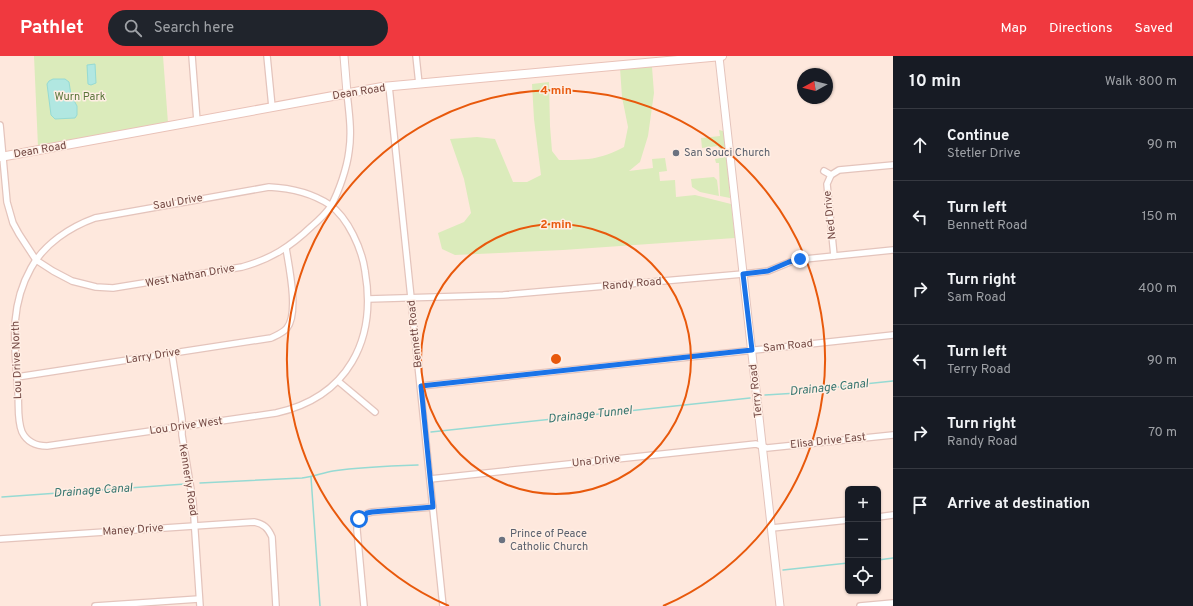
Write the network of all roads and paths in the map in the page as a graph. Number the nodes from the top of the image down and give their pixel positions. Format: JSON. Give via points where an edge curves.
{"nodes":[{"id":1,"x":192,"y":56,"type":"edge"},
{"id":2,"x":267,"y":56,"type":"edge"},
{"id":3,"x":344,"y":56,"type":"edge"},
{"id":4,"x":416,"y":56,"type":"edge"},
{"id":5,"x":721,"y":56,"type":"edge"},
{"id":6,"x":419,"y":84,"type":"junction"},
{"id":7,"x":389,"y":86,"type":"junction"},
{"id":8,"x":347,"y":93,"type":"junction"},
{"id":9,"x":272,"y":107,"type":"junction"},
{"id":10,"x":197,"y":121,"type":"junction"},
{"id":11,"x":0,"y":125,"type":"edge"},
{"id":12,"x":2,"y":157,"type":"edge"},
{"id":13,"x":893,"y":165,"type":"edge"},
{"id":14,"x":824,"y":171,"type":"dead end"},
{"id":15,"x":831,"y":175,"type":"junction"},
{"id":16,"x":331,"y":206,"type":"junction"},
{"id":17,"x":286,"y":248,"type":"junction"},
{"id":18,"x":893,"y":250,"type":"edge"},
{"id":19,"x":834,"y":256,"type":"junction"},
{"id":20,"x":36,"y":260,"type":"junction"},
{"id":21,"x":743,"y":274,"type":"junction"},
{"id":22,"x":412,"y":298,"type":"junction"},
{"id":23,"x":368,"y":299,"type":"junction"},
{"id":24,"x":893,"y":335,"type":"edge"},
{"id":25,"x":752,"y":350,"type":"junction"},
{"id":26,"x":172,"y":354,"type":"junction"},
{"id":27,"x":17,"y":377,"type":"junction"},
{"id":28,"x":338,"y":381,"type":"junction"},
{"id":29,"x":421,"y":386,"type":"junction"},
{"id":30,"x":375,"y":412,"type":"dead end"},
{"id":31,"x":182,"y":427,"type":"junction"},
{"id":32,"x":893,"y":435,"type":"edge"},
{"id":33,"x":27,"y":439,"type":"joint"},
{"id":34,"x":762,"y":446,"type":"junction"},
{"id":35,"x":430,"y":479,"type":"junction"},
{"id":36,"x":433,"y":507,"type":"junction"},
{"id":37,"x":893,"y":515,"type":"edge"},
{"id":38,"x":881,"y":517,"type":"edge"},
{"id":39,"x":845,"y":520,"type":"edge"},
{"id":40,"x":195,"y":526,"type":"junction"},
{"id":41,"x":772,"y":528,"type":"junction"},
{"id":42,"x":0,"y":539,"type":"edge"},
{"id":43,"x":199,"y":599,"type":"junction"},
{"id":44,"x":893,"y":603,"type":"edge"},
{"id":45,"x":95,"y":606,"type":"edge"},
{"id":46,"x":200,"y":606,"type":"edge"},
{"id":47,"x":276,"y":606,"type":"edge"},
{"id":48,"x":364,"y":606,"type":"edge"},
{"id":49,"x":443,"y":606,"type":"edge"},
{"id":50,"x":780,"y":606,"type":"edge"},
{"id":51,"x":860,"y":606,"type":"edge"}],
"edges":[{"from":1,"to":10,"type":"street"},
{"from":2,"to":9,"type":"street"},
{"from":3,"to":8,"type":"street"},
{"from":4,"to":6,"type":"street"},
{"from":5,"to":6,"type":"main road","name":"Dean Road","via":[[635,61]]},
{"from":5,"to":21,"type":"street","name":"Terry Road"},
{"from":6,"to":7,"type":"main road","name":"Dean Road"},
{"from":7,"to":8,"type":"main road","name":"Dean Road"},
{"from":7,"to":22,"type":"street","name":"Bennett Road"},
{"from":8,"to":9,"type":"main road","name":"Dean Road"},
{"from":8,"to":16,"type":"street","name":"West Nathan Drive","via":[[349,151],[342,180]]},
{"from":9,"to":10,"type":"main road","name":"Dean Road"},
{"from":10,"to":12,"type":"main road","name":"Dean Road"},
{"from":11,"to":12,"type":"street"},
{"from":12,"to":20,"type":"street","via":[[10,212],[19,234]]},
{"from":13,"to":15,"type":"street","via":[[839,170]]},
{"from":14,"to":15,"type":"street"},
{"from":15,"to":19,"type":"street","name":"Ned Drive","via":[[827,184]]},
{"from":16,"to":17,"type":"street","name":"West Nathan Drive","via":[[318,221]]},
{"from":16,"to":20,"type":"street","name":"Saul Drive","via":[[303,193],[281,187],[206,197],[94,218],[62,236]]},
{"from":16,"to":23,"type":"street","name":"Lou Drive West","via":[[350,231],[362,254]]},
{"from":17,"to":20,"type":"street","name":"West Nathan Drive","via":[[261,261],[242,267],[113,288],[72,281]]},
{"from":17,"to":26,"type":"street","name":"Larry Drive","via":[[293,308],[287,328],[271,338]]},
{"from":18,"to":19,"type":"street","name":"Randy Road"},
{"from":19,"to":21,"type":"street","name":"Randy Road","via":[[794,260],[768,271]]},
{"from":20,"to":27,"type":"street","name":"Lou Drive North","via":[[22,288],[15,315]]},
{"from":21,"to":22,"type":"street","name":"Randy Road","via":[[503,295]]},
{"from":21,"to":25,"type":"street","name":"Terry Road"},
{"from":22,"to":23,"type":"street","name":"Randy Road"},
{"from":22,"to":29,"type":"street","name":"Bennett Road"},
{"from":23,"to":28,"type":"street","name":"Lou Drive West","via":[[367,319],[360,347]]},
{"from":24,"to":25,"type":"street","name":"Sam Road"},
{"from":25,"to":29,"type":"street","name":"Sam Road"},
{"from":25,"to":34,"type":"street","name":"Terry Road"},
{"from":26,"to":27,"type":"street","name":"Larry Drive"},
{"from":26,"to":31,"type":"street","name":"Kennerly Road"},
{"from":27,"to":33,"type":"street","name":"Lou Drive North","via":[[20,425]]},
{"from":28,"to":30,"type":"street"},
{"from":28,"to":31,"type":"street","name":"Lou Drive West","via":[[320,396],[291,410]]},
{"from":29,"to":35,"type":"street","name":"Bennett Road"},
{"from":31,"to":33,"type":"street","name":"Lou Drive West","via":[[47,446],[39,446]]},
{"from":31,"to":40,"type":"street","name":"Kennerly Road"},
{"from":32,"to":34,"type":"street","name":"Elisa Drive East","via":[[767,448]]},
{"from":34,"to":35,"type":"street","name":"Una Drive","via":[[756,444]]},
{"from":34,"to":41,"type":"street","name":"Terry Road"},
{"from":35,"to":36,"type":"street","name":"Bennett Road"},
{"from":36,"to":48,"type":"street","via":[[372,512],[359,519],[357,530]]},
{"from":36,"to":49,"type":"street","name":"Bennett Road"},
{"from":37,"to":38,"type":"street"},
{"from":39,"to":41,"type":"street"},
{"from":40,"to":42,"type":"street","name":"Maney Drive"},
{"from":40,"to":43,"type":"street","name":"Kennerly Road"},
{"from":40,"to":47,"type":"street","name":"Maney Drive","via":[[254,522],[265,526],[272,536]]},
{"from":41,"to":50,"type":"street","name":"Terry Road"},
{"from":43,"to":45,"type":"street"},
{"from":43,"to":46,"type":"street","name":"Kennerly Road"},
{"from":44,"to":51,"type":"street"}]}
